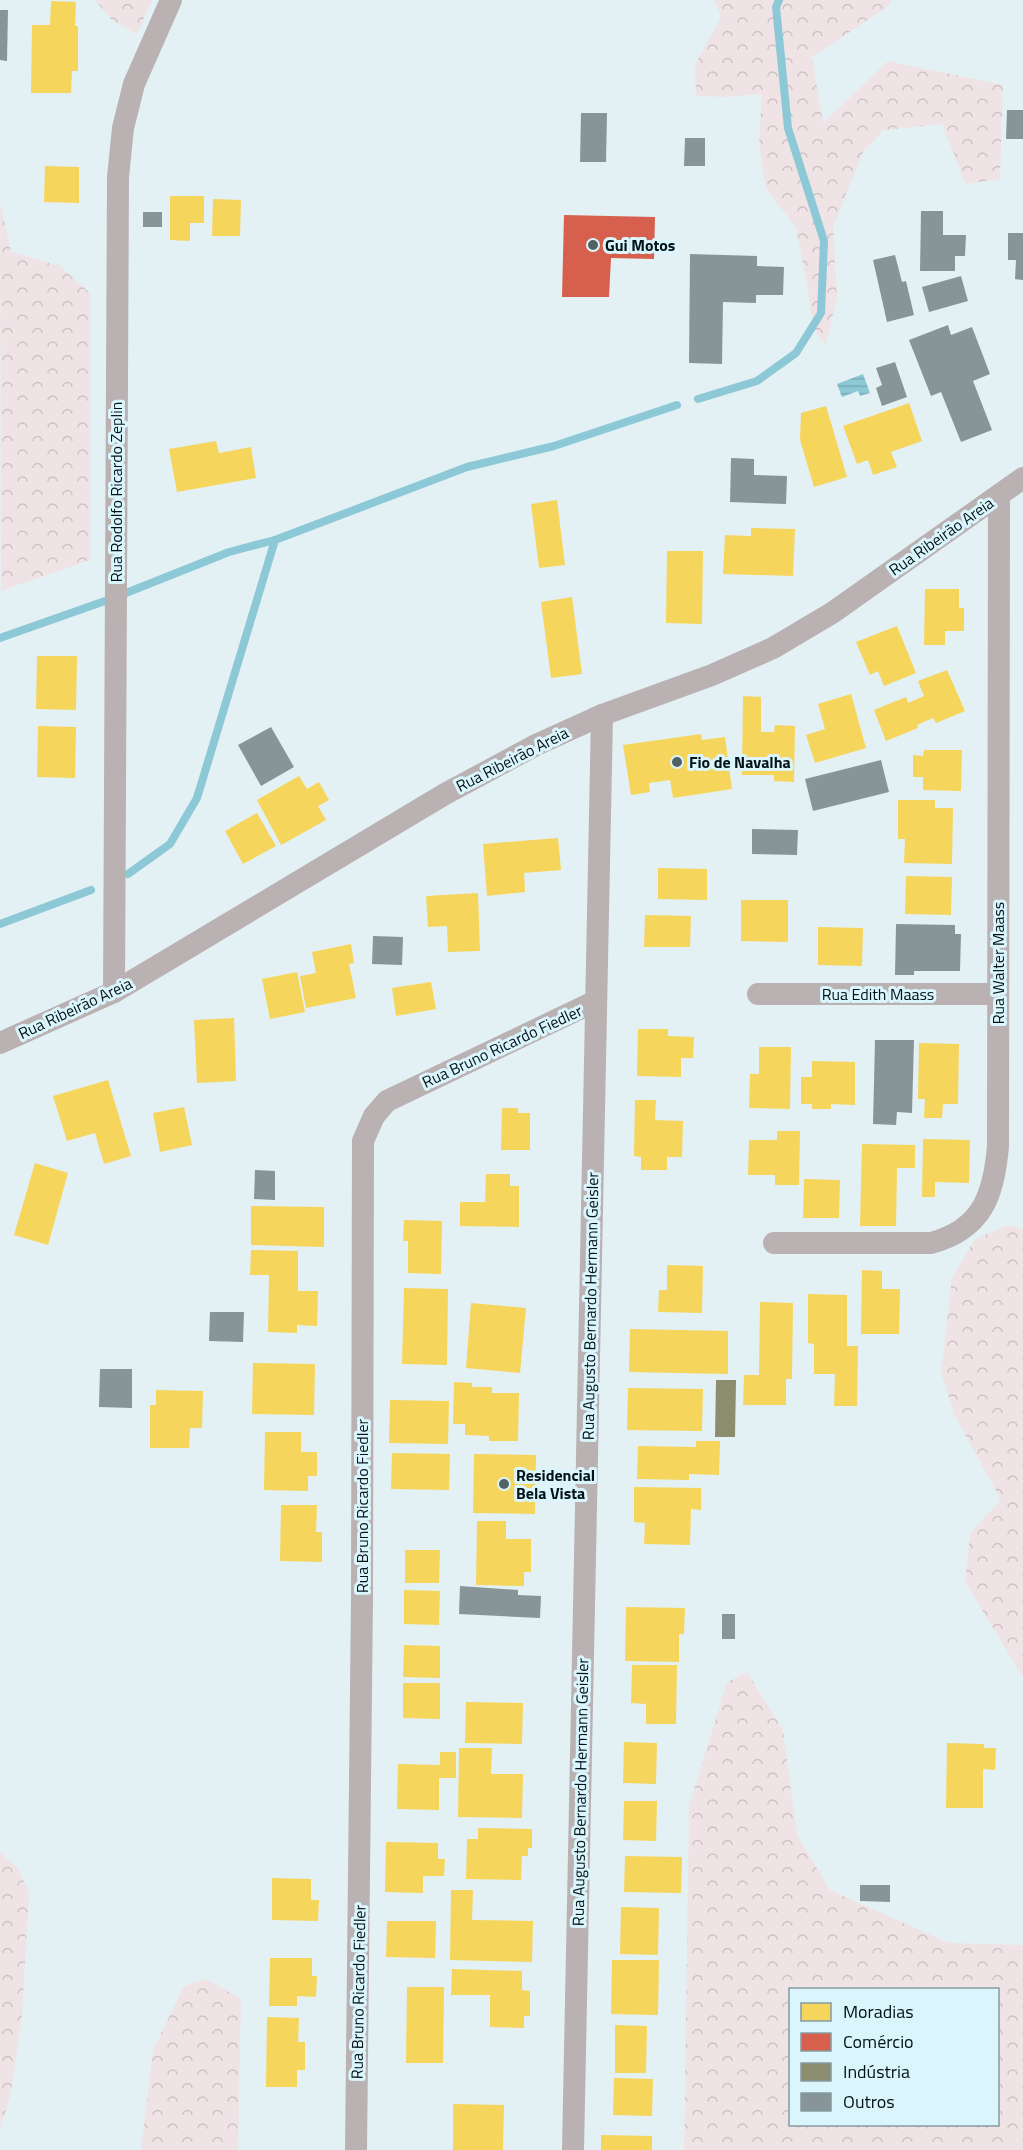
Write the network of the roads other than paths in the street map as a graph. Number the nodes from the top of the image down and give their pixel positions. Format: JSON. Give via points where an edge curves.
{"nodes":[{"id":1,"x":171,"y":0,"type":"edge"},
{"id":2,"x":1023,"y":478,"type":"edge"},
{"id":3,"x":999,"y":495,"type":"junction"},
{"id":4,"x":602,"y":715,"type":"junction"},
{"id":5,"x":114,"y":992,"type":"junction"},
{"id":6,"x":758,"y":994,"type":"dead end"},
{"id":7,"x":998,"y":994,"type":"junction"},
{"id":8,"x":596,"y":1001,"type":"junction"},
{"id":9,"x":0,"y":1043,"type":"edge"},
{"id":10,"x":774,"y":1243,"type":"dead end"},
{"id":11,"x":356,"y":2150,"type":"edge"},
{"id":12,"x":573,"y":2150,"type":"edge"}],
"edges":[{"from":1,"to":5,"type":"street","name":"Rua Rodolfo Ricardo Zeplin","via":[[134,84],[123,128],[118,177]]},
{"from":2,"to":3,"type":"street","name":"Rua Ribeirão Areia"},
{"from":3,"to":4,"type":"street","name":"Rua Ribeirão Areia","via":[[832,613],[773,648]]},
{"from":3,"to":7,"type":"street","name":"Rua Walter Maass"},
{"from":4,"to":5,"type":"street","name":"Rua Ribeirão Areia","via":[[490,768]]},
{"from":4,"to":8,"type":"street","name":"Rua Augusto Bernardo Hermann Geisler"},
{"from":5,"to":9,"type":"street","name":"Rua Ribeirão Areia"},
{"from":6,"to":7,"type":"street","name":"Rua Edith Maass"},
{"from":7,"to":10,"type":"street","name":"Rua Walter Maass","via":[[998,1146],[996,1171],[981,1211],[948,1239],[931,1243]]},
{"from":8,"to":11,"type":"street","name":"Rua Bruno Ricardo Fiedler","via":[[387,1101],[374,1116],[363,1141]]},
{"from":8,"to":12,"type":"street","name":"Rua Augusto Bernardo Hermann Geisler"}]}
